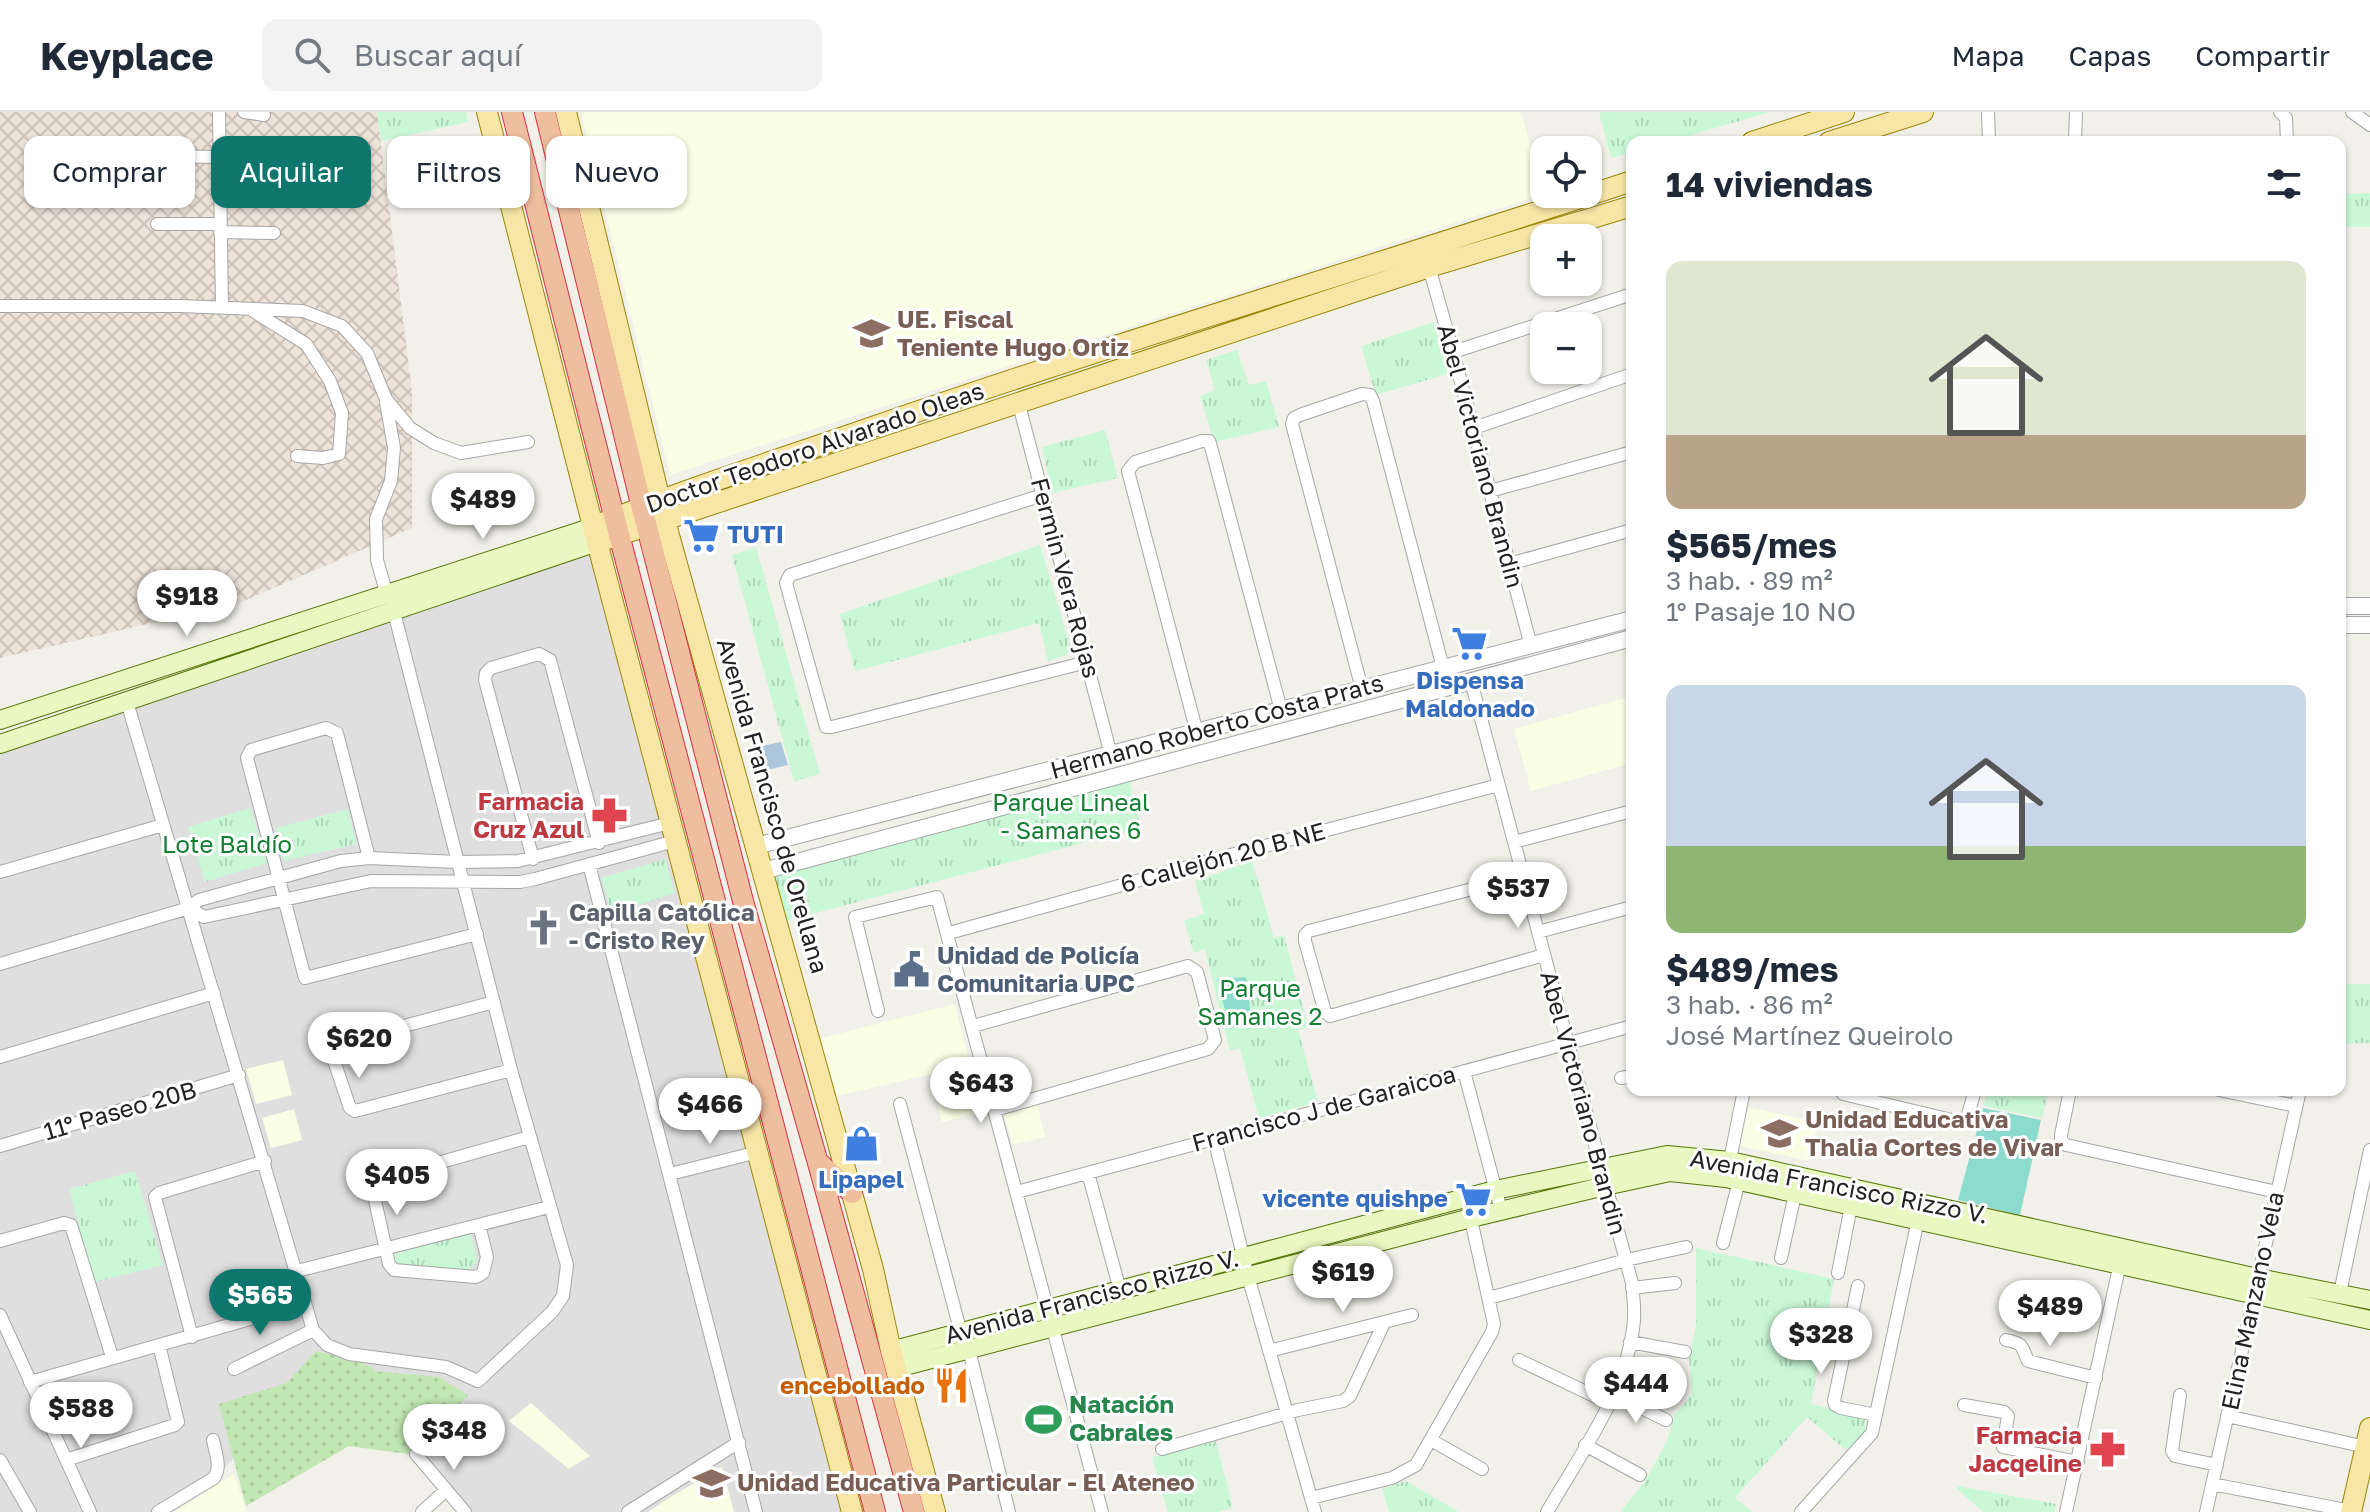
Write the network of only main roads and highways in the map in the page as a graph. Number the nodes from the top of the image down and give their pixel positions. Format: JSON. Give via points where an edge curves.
{"nodes":[{"id":1,"x":487,"y":112,"type":"edge"},
{"id":2,"x":512,"y":112,"type":"edge"},
{"id":3,"x":545,"y":112,"type":"edge"},
{"id":4,"x":566,"y":112,"type":"edge"},
{"id":5,"x":1844,"y":112,"type":"edge"},
{"id":6,"x":1923,"y":112,"type":"edge"},
{"id":7,"x":1770,"y":136,"type":"edge"},
{"id":8,"x":1853,"y":136,"type":"edge"},
{"id":9,"x":1626,"y":183,"type":"edge"},
{"id":10,"x":1626,"y":208,"type":"edge"},
{"id":11,"x":654,"y":514,"type":"junction"},
{"id":12,"x":617,"y":527,"type":"junction"},
{"id":13,"x":595,"y":534,"type":"junction"},
{"id":14,"x":390,"y":604,"type":"junction"},
{"id":15,"x":0,"y":720,"type":"edge"},
{"id":16,"x":0,"y":744,"type":"edge"},
{"id":17,"x":818,"y":1163,"type":"junction"},
{"id":18,"x":1732,"y":1173,"type":"junction"},
{"id":19,"x":1603,"y":1178,"type":"junction"},
{"id":20,"x":852,"y":1193,"type":"junction"},
{"id":21,"x":2257,"y":1286,"type":"junction"},
{"id":22,"x":2370,"y":1300,"type":"edge"},
{"id":23,"x":1050,"y":1318,"type":"junction"},
{"id":24,"x":2370,"y":1320,"type":"edge"},
{"id":25,"x":894,"y":1360,"type":"junction"},
{"id":26,"x":2368,"y":1438,"type":"edge"},
{"id":27,"x":2351,"y":1511,"type":"edge"},
{"id":28,"x":852,"y":1512,"type":"edge"},
{"id":29,"x":875,"y":1512,"type":"edge"},
{"id":30,"x":914,"y":1512,"type":"edge"},
{"id":31,"x":935,"y":1512,"type":"edge"}],
"edges":[{"from":1,"to":13,"type":"main road"},
{"from":2,"to":12,"type":"highway"},
{"from":3,"to":11,"type":"highway","name":"Avenida Francisco de Orellana"},
{"from":4,"to":11,"type":"main road","name":"Avenida Francisco de Orellana"},
{"from":5,"to":7,"type":"main road"},
{"from":6,"to":8,"type":"main road"},
{"from":9,"to":11,"type":"main road","name":"Doctor Teodoro Alvarado Oleas","via":[[1009,380]]},
{"from":10,"to":11,"type":"main road","name":"Doctor Teodoro Alvarado Oleas"},
{"from":11,"to":12,"type":"main road","name":"Doctor Teodoro Alvarado Oleas"},
{"from":11,"to":17,"type":"highway","name":"Avenida Francisco de Orellana","via":[[743,901]]},
{"from":11,"to":20,"type":"main road","name":"Avenida Francisco de Orellana","via":[[756,846]]},
{"from":12,"to":13,"type":"main road","name":"Doctor Teodoro Alvarado Oleas"},
{"from":12,"to":29,"type":"highway"},
{"from":13,"to":14,"type":"main road","name":"Doctor Teodoro Alvarado Oleas"},
{"from":13,"to":28,"type":"main road"},
{"from":14,"to":15,"type":"main road","name":"Doctor Teodoro Alvarado Oleas"},
{"from":14,"to":16,"type":"main road","name":"Doctor Teodoro Alvarado Oleas"},
{"from":17,"to":20,"type":"highway"},
{"from":17,"to":30,"type":"highway","name":"Avenida Francisco de Orellana"},
{"from":18,"to":19,"type":"main road","name":"Avenida Francisco Rizzo V.","via":[[1667,1155]]},
{"from":18,"to":21,"type":"main road","name":"Avenida Francisco Rizzo V."},
{"from":18,"to":21,"type":"main road","name":"Avenida Francisco Rizzo V.","via":[[1795,1194],[2120,1263]]},
{"from":19,"to":23,"type":"main road","name":"Avenida Francisco Rizzo V.","via":[[1248,1276]]},
{"from":19,"to":23,"type":"main road","name":"Avenida Francisco Rizzo V.","via":[[1466,1197],[1120,1290]]},
{"from":20,"to":25,"type":"main road","name":"Avenida Francisco de Orellana"},
{"from":21,"to":22,"type":"main road","name":"Avenida Francisco Rizzo V."},
{"from":21,"to":24,"type":"main road","name":"Avenida Francisco Rizzo V."},
{"from":23,"to":25,"type":"main road","name":"Avenida Francisco Rizzo V."},
{"from":25,"to":31,"type":"main road","name":"Avenida Francisco de Orellana"},
{"from":26,"to":27,"type":"main road"}]}
